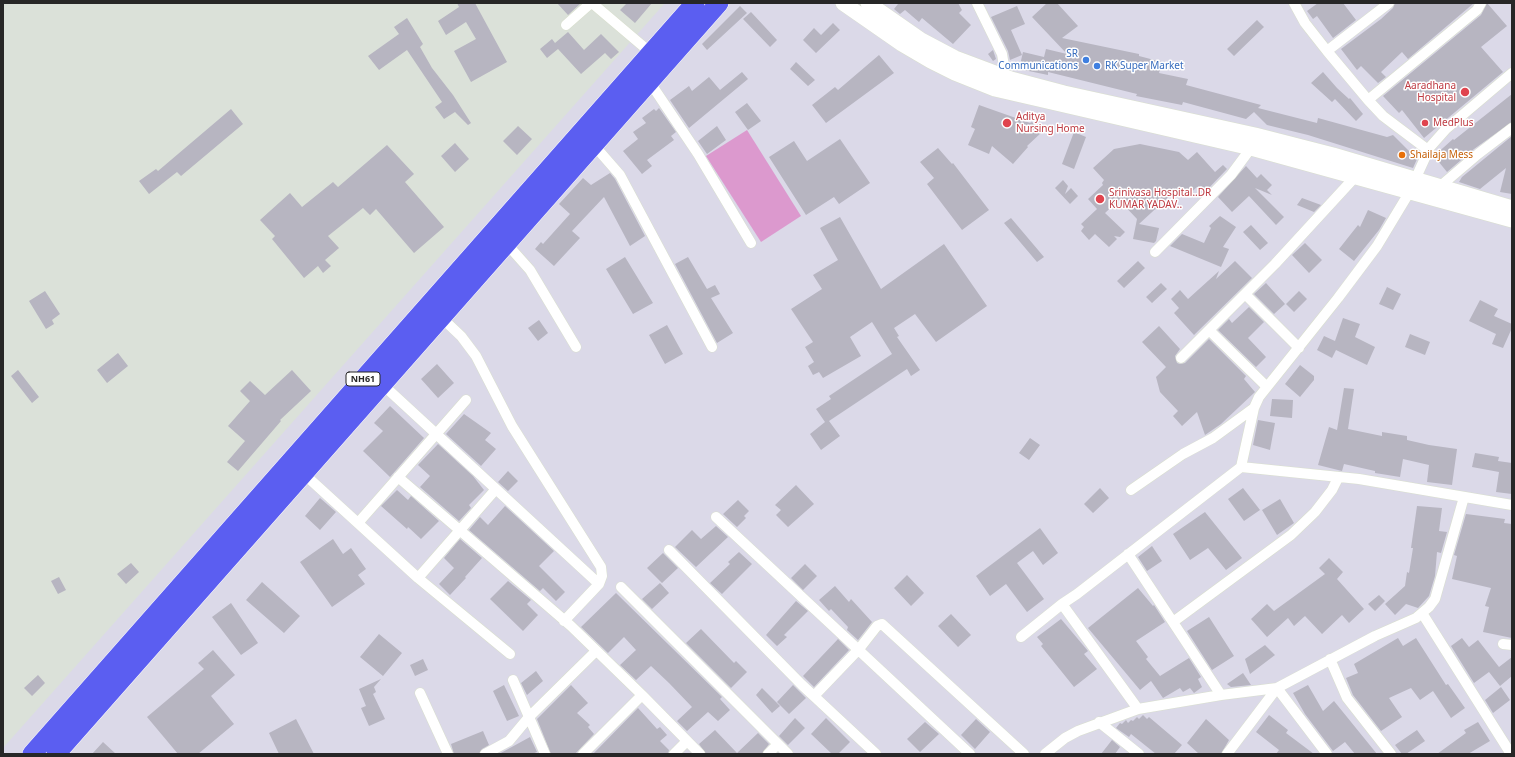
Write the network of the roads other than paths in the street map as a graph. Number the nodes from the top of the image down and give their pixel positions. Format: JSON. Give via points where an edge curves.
{"nodes":[{"id":1,"x":592,"y":3,"type":"edge"},
{"id":2,"x":695,"y":3,"type":"edge"},
{"id":3,"x":719,"y":3,"type":"edge"},
{"id":4,"x":843,"y":3,"type":"edge"},
{"id":5,"x":868,"y":3,"type":"edge"},
{"id":6,"x":977,"y":3,"type":"edge"},
{"id":7,"x":1294,"y":3,"type":"edge"},
{"id":8,"x":1389,"y":3,"type":"edge"},
{"id":9,"x":1481,"y":3,"type":"edge"},
{"id":10,"x":566,"y":25,"type":"dead end"},
{"id":11,"x":917,"y":45,"type":"junction"},
{"id":12,"x":1327,"y":51,"type":"junction"},
{"id":13,"x":651,"y":53,"type":"junction"},
{"id":14,"x":1512,"y":73,"type":"edge"},
{"id":15,"x":649,"y":81,"type":"junction"},
{"id":16,"x":998,"y":82,"type":"junction"},
{"id":17,"x":1368,"y":100,"type":"junction"},
{"id":18,"x":1512,"y":128,"type":"edge"},
{"id":19,"x":1253,"y":142,"type":"junction"},
{"id":20,"x":593,"y":144,"type":"junction"},
{"id":21,"x":1428,"y":150,"type":"junction"},
{"id":22,"x":1355,"y":176,"type":"junction"},
{"id":23,"x":1412,"y":187,"type":"junction"},
{"id":24,"x":1435,"y":193,"type":"junction"},
{"id":25,"x":1512,"y":208,"type":"edge"},
{"id":26,"x":1512,"y":220,"type":"edge"},
{"id":27,"x":506,"y":243,"type":"junction"},
{"id":28,"x":752,"y":243,"type":"dead end"},
{"id":29,"x":1155,"y":252,"type":"dead end"},
{"id":30,"x":1245,"y":294,"type":"junction"},
{"id":31,"x":441,"y":317,"type":"junction"},
{"id":32,"x":1209,"y":330,"type":"junction"},
{"id":33,"x":576,"y":347,"type":"dead end"},
{"id":34,"x":712,"y":347,"type":"dead end"},
{"id":35,"x":1299,"y":348,"type":"junction"},
{"id":36,"x":1181,"y":358,"type":"dead end"},
{"id":37,"x":382,"y":384,"type":"junction"},
{"id":38,"x":1267,"y":387,"type":"junction"},
{"id":39,"x":466,"y":400,"type":"dead end"},
{"id":40,"x":1254,"y":408,"type":"junction"},
{"id":41,"x":437,"y":435,"type":"junction"},
{"id":42,"x":1241,"y":467,"type":"junction"},
{"id":43,"x":303,"y":473,"type":"junction"},
{"id":44,"x":398,"y":477,"type":"junction"},
{"id":45,"x":1338,"y":478,"type":"junction"},
{"id":46,"x":496,"y":489,"type":"junction"},
{"id":47,"x":1131,"y":490,"type":"dead end"},
{"id":48,"x":1464,"y":497,"type":"junction"},
{"id":49,"x":1512,"y":505,"type":"edge"},
{"id":50,"x":716,"y":517,"type":"dead end"},
{"id":51,"x":358,"y":523,"type":"junction"},
{"id":52,"x":460,"y":530,"type":"junction"},
{"id":53,"x":669,"y":550,"type":"dead end"},
{"id":54,"x":1128,"y":554,"type":"junction"},
{"id":55,"x":418,"y":578,"type":"junction"},
{"id":56,"x":600,"y":584,"type":"junction"},
{"id":57,"x":621,"y":587,"type":"dead end"},
{"id":58,"x":1062,"y":604,"type":"junction"},
{"id":59,"x":1422,"y":613,"type":"junction"},
{"id":60,"x":564,"y":621,"type":"junction"},
{"id":61,"x":1173,"y":622,"type":"junction"},
{"id":62,"x":1021,"y":637,"type":"dead end"},
{"id":63,"x":859,"y":649,"type":"junction"},
{"id":64,"x":596,"y":651,"type":"junction"},
{"id":65,"x":510,"y":654,"type":"dead end"},
{"id":66,"x":1330,"y":659,"type":"junction"},
{"id":67,"x":513,"y":680,"type":"dead end"},
{"id":68,"x":1277,"y":688,"type":"junction"},
{"id":69,"x":420,"y":693,"type":"dead end"},
{"id":70,"x":642,"y":695,"type":"junction"},
{"id":71,"x":1221,"y":695,"type":"junction"},
{"id":72,"x":814,"y":696,"type":"junction"},
{"id":73,"x":1138,"y":708,"type":"junction"},
{"id":74,"x":529,"y":717,"type":"junction"},
{"id":75,"x":1099,"y":722,"type":"junction"},
{"id":76,"x":687,"y":741,"type":"junction"},
{"id":77,"x":778,"y":744,"type":"junction"},
{"id":78,"x":1323,"y":752,"type":"edge"},
{"id":79,"x":32,"y":754,"type":"edge"},
{"id":80,"x":56,"y":754,"type":"edge"},
{"id":81,"x":448,"y":754,"type":"edge"},
{"id":82,"x":485,"y":754,"type":"edge"},
{"id":83,"x":545,"y":754,"type":"edge"},
{"id":84,"x":583,"y":754,"type":"edge"},
{"id":85,"x":674,"y":754,"type":"edge"},
{"id":86,"x":700,"y":754,"type":"edge"},
{"id":87,"x":768,"y":754,"type":"edge"},
{"id":88,"x":788,"y":754,"type":"edge"},
{"id":89,"x":876,"y":754,"type":"edge"},
{"id":90,"x":970,"y":754,"type":"edge"},
{"id":91,"x":1024,"y":754,"type":"edge"},
{"id":92,"x":1045,"y":754,"type":"edge"},
{"id":93,"x":1140,"y":754,"type":"edge"},
{"id":94,"x":1227,"y":754,"type":"edge"},
{"id":95,"x":1391,"y":754,"type":"edge"},
{"id":96,"x":1511,"y":754,"type":"edge"}],
"edges":[{"from":1,"to":10,"type":"street"},
{"from":1,"to":13,"type":"street"},
{"from":2,"to":13,"type":"highway","number":"NH61"},
{"from":3,"to":15,"type":"highway","number":"NH61"},
{"from":4,"to":11,"type":"street"},
{"from":5,"to":11,"type":"street"},
{"from":6,"to":16,"type":"street","via":[[1002,54],[1004,66]]},
{"from":7,"to":12,"type":"street"},
{"from":8,"to":12,"type":"street"},
{"from":9,"to":17,"type":"street","via":[[1478,9]]},
{"from":11,"to":16,"type":"street","via":[[955,58]]},
{"from":12,"to":17,"type":"street"},
{"from":13,"to":79,"type":"highway","number":"NH61"},
{"from":14,"to":21,"type":"street","via":[[1446,129]]},
{"from":15,"to":20,"type":"highway","number":"NH61"},
{"from":15,"to":28,"type":"street","via":[[698,154]]},
{"from":16,"to":19,"type":"street","via":[[1064,93]]},
{"from":17,"to":21,"type":"street","via":[[1383,116]]},
{"from":18,"to":24,"type":"street"},
{"from":19,"to":22,"type":"street"},
{"from":19,"to":23,"type":"street"},
{"from":19,"to":29,"type":"street","via":[[1231,175]]},
{"from":20,"to":27,"type":"highway","number":"NH61"},
{"from":20,"to":34,"type":"street","via":[[620,175]]},
{"from":21,"to":23,"type":"street"},
{"from":22,"to":23,"type":"street"},
{"from":22,"to":30,"type":"street"},
{"from":23,"to":24,"type":"street"},
{"from":23,"to":35,"type":"street","via":[[1377,246]]},
{"from":24,"to":25,"type":"street"},
{"from":24,"to":26,"type":"street"},
{"from":27,"to":31,"type":"highway","number":"NH61"},
{"from":27,"to":33,"type":"street","via":[[530,270]]},
{"from":30,"to":32,"type":"street"},
{"from":30,"to":35,"type":"street"},
{"from":31,"to":37,"type":"highway","number":"NH61"},
{"from":31,"to":56,"type":"street","via":[[461,336],[476,356],[512,426],[601,567]]},
{"from":32,"to":36,"type":"street"},
{"from":32,"to":38,"type":"street"},
{"from":35,"to":38,"type":"street"},
{"from":37,"to":41,"type":"street"},
{"from":37,"to":43,"type":"highway","number":"NH61"},
{"from":38,"to":40,"type":"street"},
{"from":39,"to":41,"type":"street"},
{"from":40,"to":42,"type":"street"},
{"from":40,"to":47,"type":"street","via":[[1214,438],[1183,454]]},
{"from":41,"to":44,"type":"street"},
{"from":41,"to":46,"type":"street"},
{"from":42,"to":45,"type":"street"},
{"from":42,"to":54,"type":"street"},
{"from":43,"to":51,"type":"street"},
{"from":43,"to":80,"type":"highway","number":"NH61"},
{"from":44,"to":51,"type":"street"},
{"from":44,"to":52,"type":"street"},
{"from":45,"to":48,"type":"street","via":[[1359,479]]},
{"from":45,"to":61,"type":"street","via":[[1316,512],[1291,535]]},
{"from":46,"to":52,"type":"street"},
{"from":46,"to":56,"type":"street"},
{"from":48,"to":49,"type":"street"},
{"from":48,"to":59,"type":"street","via":[[1434,599]]},
{"from":50,"to":63,"type":"street"},
{"from":51,"to":55,"type":"street"},
{"from":52,"to":55,"type":"street"},
{"from":52,"to":60,"type":"street"},
{"from":53,"to":72,"type":"street"},
{"from":54,"to":58,"type":"street"},
{"from":54,"to":61,"type":"street"},
{"from":55,"to":65,"type":"street"},
{"from":56,"to":60,"type":"street"},
{"from":57,"to":77,"type":"street"},
{"from":58,"to":62,"type":"street"},
{"from":58,"to":73,"type":"street"},
{"from":59,"to":66,"type":"street"},
{"from":59,"to":96,"type":"street"},
{"from":60,"to":64,"type":"street"},
{"from":61,"to":71,"type":"street"},
{"from":63,"to":72,"type":"street"},
{"from":63,"to":90,"type":"street"},
{"from":63,"to":91,"type":"street","via":[[877,626],[884,625]]},
{"from":64,"to":70,"type":"street"},
{"from":64,"to":74,"type":"street"},
{"from":66,"to":68,"type":"street"},
{"from":66,"to":95,"type":"street","via":[[1347,698]]},
{"from":67,"to":74,"type":"street"},
{"from":68,"to":71,"type":"street"},
{"from":68,"to":78,"type":"street"},
{"from":68,"to":94,"type":"street"},
{"from":69,"to":81,"type":"street"},
{"from":70,"to":76,"type":"street"},
{"from":70,"to":84,"type":"street"},
{"from":71,"to":73,"type":"street"},
{"from":72,"to":89,"type":"street"},
{"from":73,"to":75,"type":"street"},
{"from":74,"to":82,"type":"street","via":[[509,741]]},
{"from":74,"to":83,"type":"street"},
{"from":75,"to":92,"type":"street","via":[[1065,738]]},
{"from":75,"to":93,"type":"street"},
{"from":76,"to":85,"type":"street"},
{"from":76,"to":86,"type":"street"},
{"from":77,"to":87,"type":"street"},
{"from":77,"to":88,"type":"street"}]}
